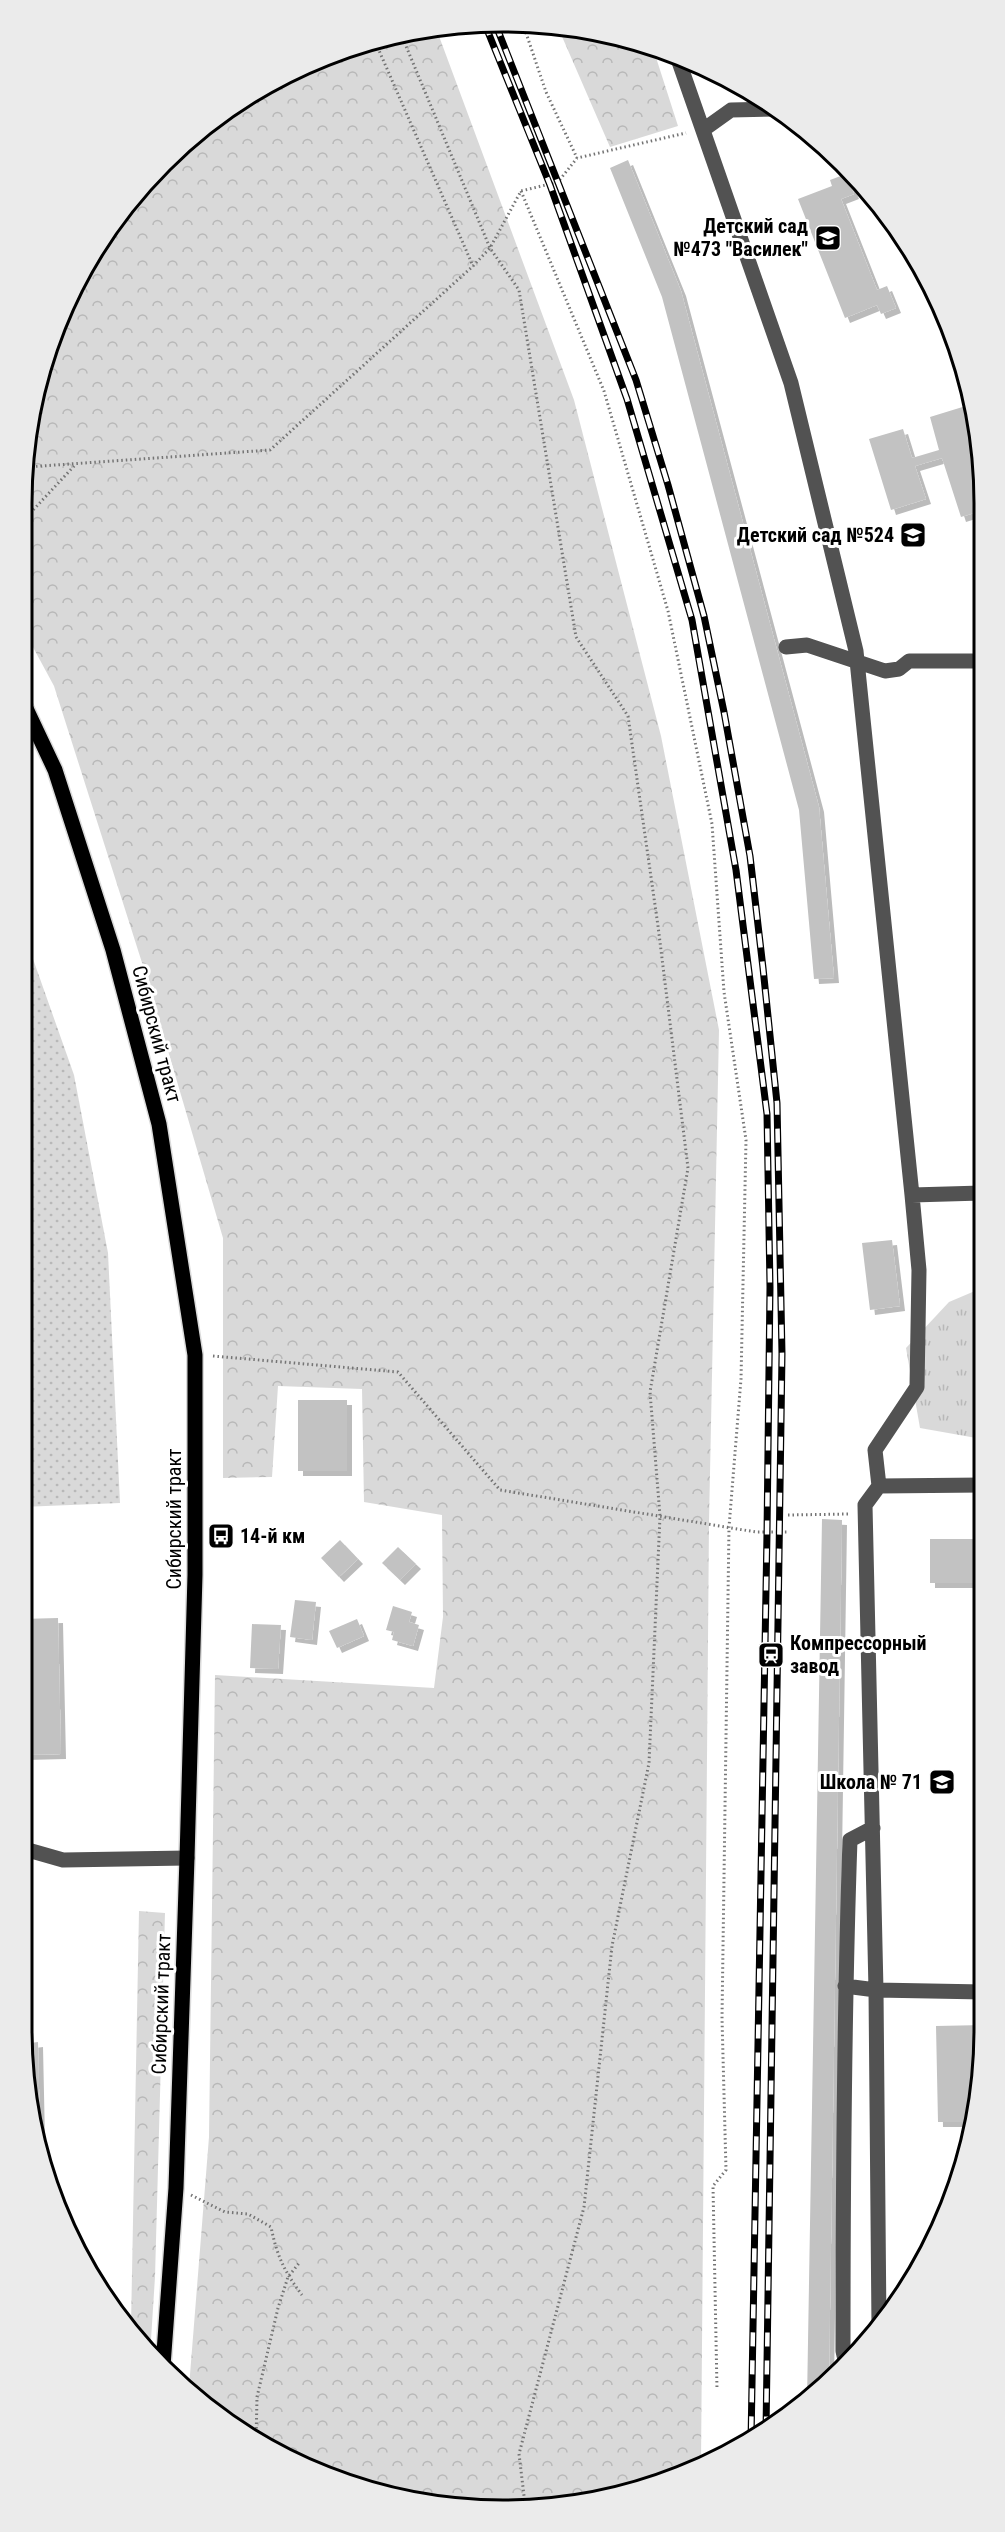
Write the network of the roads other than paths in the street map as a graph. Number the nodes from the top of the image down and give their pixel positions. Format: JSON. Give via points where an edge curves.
{"nodes":[{"id":1,"x":681,"y":66,"type":"edge"},
{"id":2,"x":762,"y":110,"type":"edge"},
{"id":3,"x":703,"y":130,"type":"junction"},
{"id":4,"x":786,"y":647,"type":"dead end"},
{"id":5,"x":974,"y":661,"type":"edge"},
{"id":6,"x":858,"y":663,"type":"junction"},
{"id":7,"x":32,"y":721,"type":"edge"},
{"id":8,"x":974,"y":1193,"type":"edge"},
{"id":9,"x":912,"y":1195,"type":"junction"},
{"id":10,"x":974,"y":1485,"type":"edge"},
{"id":11,"x":879,"y":1486,"type":"junction"},
{"id":12,"x":873,"y":1828,"type":"junction"},
{"id":13,"x":32,"y":1851,"type":"edge"},
{"id":14,"x":186,"y":1858,"type":"junction"},
{"id":15,"x":845,"y":1986,"type":"junction"},
{"id":16,"x":876,"y":1990,"type":"junction"},
{"id":17,"x":974,"y":1992,"type":"edge"},
{"id":18,"x":879,"y":2312,"type":"edge"},
{"id":19,"x":844,"y":2354,"type":"edge"},
{"id":20,"x":164,"y":2357,"type":"edge"}],
"edges":[{"from":1,"to":3,"type":"street"},
{"from":2,"to":3,"type":"street","via":[[731,110]]},
{"from":3,"to":6,"type":"street","via":[[791,383]]},
{"from":4,"to":6,"type":"street","via":[[807,645]]},
{"from":5,"to":6,"type":"street","via":[[909,661],[899,669],[885,671]]},
{"from":6,"to":9,"type":"street"},
{"from":7,"to":14,"type":"main road","name":"Сибирский тракт","via":[[55,770],[113,950],[159,1124],[195,1355],[195,1575]]},
{"from":8,"to":9,"type":"street"},
{"from":9,"to":11,"type":"street","via":[[919,1270],[917,1387],[875,1449]]},
{"from":10,"to":11,"type":"street"},
{"from":11,"to":12,"type":"street","via":[[865,1505]]},
{"from":12,"to":15,"type":"street","via":[[850,1840]]},
{"from":12,"to":16,"type":"street"},
{"from":13,"to":14,"type":"street","via":[[63,1860]]},
{"from":14,"to":20,"type":"main road","name":"Сибирский тракт","via":[[176,2188]]},
{"from":15,"to":16,"type":"street"},
{"from":15,"to":19,"type":"street"},
{"from":16,"to":17,"type":"street"},
{"from":16,"to":18,"type":"street"}]}
